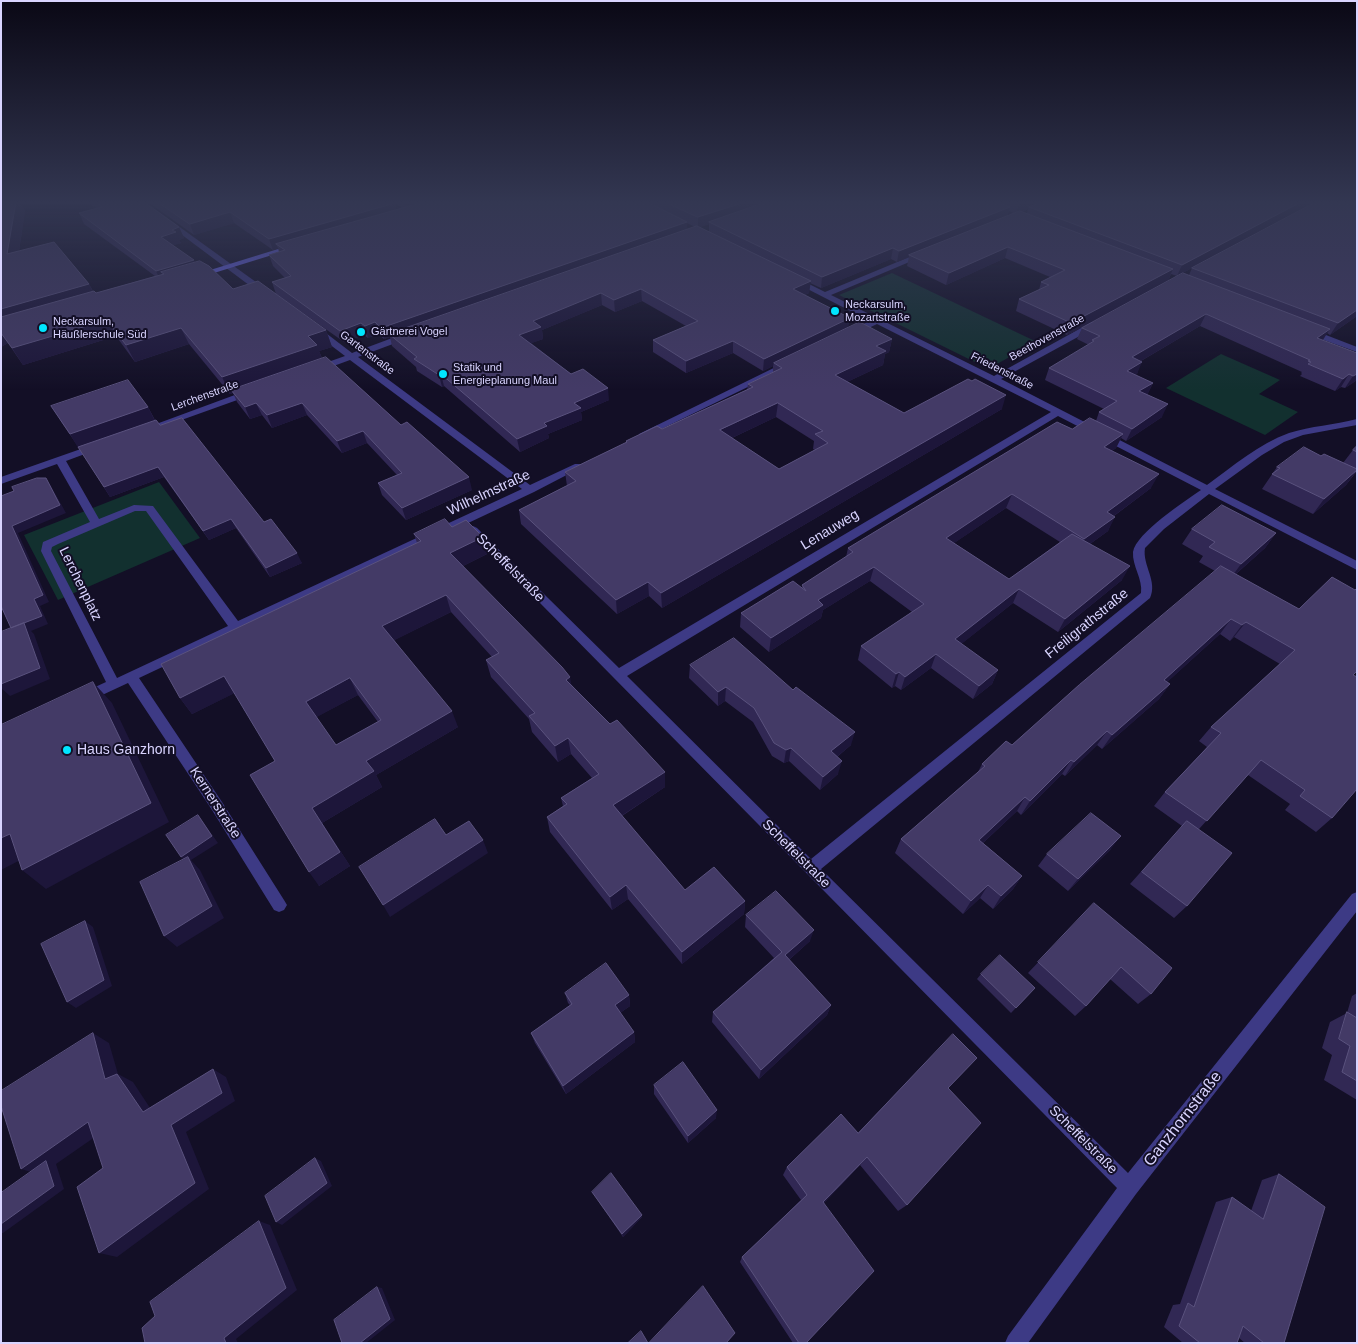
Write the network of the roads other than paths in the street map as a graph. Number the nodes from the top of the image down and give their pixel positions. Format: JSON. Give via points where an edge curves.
{"nodes":[{"id":1,"x":233,"y":265,"type":"edge"},
{"id":2,"x":898,"y":265,"type":"edge"},
{"id":3,"x":229,"y":266,"type":"junction"},
{"id":4,"x":784,"y":274,"type":"edge"},
{"id":5,"x":191,"y":278,"type":"edge"},
{"id":6,"x":825,"y":295,"type":"junction"},
{"id":7,"x":272,"y":298,"type":"edge"},
{"id":8,"x":1107,"y":318,"type":"edge"},
{"id":9,"x":304,"y":321,"type":"edge"},
{"id":10,"x":877,"y":321,"type":"junction"},
{"id":11,"x":1302,"y":329,"type":"edge"},
{"id":12,"x":417,"y":332,"type":"edge"},
{"id":13,"x":842,"y":338,"type":"edge"},
{"id":14,"x":1357,"y":350,"type":"edge"},
{"id":15,"x":353,"y":356,"type":"junction"},
{"id":16,"x":797,"y":360,"type":"edge"},
{"id":17,"x":307,"y":372,"type":"edge"},
{"id":18,"x":994,"y":379,"type":"junction"},
{"id":19,"x":261,"y":388,"type":"edge"},
{"id":20,"x":1058,"y":412,"type":"junction"},
{"id":21,"x":1357,"y":422,"type":"edge"},
{"id":22,"x":133,"y":434,"type":"edge"},
{"id":23,"x":637,"y":438,"type":"edge"},
{"id":24,"x":106,"y":444,"type":"edge"},
{"id":25,"x":60,"y":460,"type":"junction"},
{"id":26,"x":592,"y":460,"type":"edge"},
{"id":27,"x":1,"y":481,"type":"edge"},
{"id":28,"x":1208,"y":489,"type":"junction"},
{"id":29,"x":530,"y":490,"type":"junction"},
{"id":30,"x":464,"y":521,"type":"junction"},
{"id":31,"x":96,"y":523,"type":"junction"},
{"id":32,"x":1357,"y":566,"type":"edge"},
{"id":33,"x":236,"y":627,"type":"junction"},
{"id":34,"x":618,"y":675,"type":"junction"},
{"id":35,"x":131,"y":677,"type":"junction"},
{"id":36,"x":114,"y":685,"type":"junction"},
{"id":37,"x":71,"y":704,"type":"edge"},
{"id":38,"x":810,"y":869,"type":"junction"},
{"id":39,"x":1357,"y":899,"type":"edge"},
{"id":40,"x":279,"y":905,"type":"dead end"},
{"id":41,"x":1129,"y":1187,"type":"junction"},
{"id":42,"x":1015,"y":1343,"type":"edge"}],
"edges":[{"from":1,"to":3,"type":"main road"},
{"from":2,"to":6,"type":"street"},
{"from":3,"to":5,"type":"main road"},
{"from":3,"to":7,"type":"street"},
{"from":4,"to":6,"type":"street","name":"Friedenstraße"},
{"from":6,"to":10,"type":"street","name":"Friedenstraße"},
{"from":8,"to":18,"type":"street","name":"Beethovenstraße"},
{"from":9,"to":15,"type":"street","name":"Gartenstraße"},
{"from":10,"to":13,"type":"street"},
{"from":10,"to":18,"type":"street","name":"Friedenstraße"},
{"from":11,"to":14,"type":"street"},
{"from":12,"to":15,"type":"street"},
{"from":15,"to":17,"type":"street"},
{"from":15,"to":29,"type":"street","name":"Gartenstraße"},
{"from":16,"to":23,"type":"street"},
{"from":18,"to":20,"type":"street","name":"Friedenstraße"},
{"from":19,"to":22,"type":"street","name":"Lerchenstraße"},
{"from":20,"to":28,"type":"street","name":"Friedenstraße"},
{"from":20,"to":34,"type":"street","name":"Lenauweg"},
{"from":21,"to":28,"type":"street","name":"Freiligrathstraße","via":[[1296,435],[1270,446]]},
{"from":24,"to":25,"type":"street"},
{"from":25,"to":27,"type":"street"},
{"from":25,"to":31,"type":"street"},
{"from":26,"to":29,"type":"street","name":"Wilhelmstraße"},
{"from":28,"to":32,"type":"street","name":"Friedenstraße"},
{"from":28,"to":38,"type":"street","name":"Freiligrathstraße","via":[[1141,545],[1139,553],[1148,589],[1146,595]]},
{"from":29,"to":30,"type":"street","name":"Wilhelmstraße"},
{"from":30,"to":33,"type":"street","name":"Wilhelmstraße"},
{"from":30,"to":34,"type":"street","name":"Scheffelstraße"},
{"from":31,"to":33,"type":"street","name":"Lerchenplatz","via":[[134,508],[149,508]]},
{"from":31,"to":36,"type":"street","name":"Lerchenplatz","via":[[54,541],[46,551]]},
{"from":33,"to":35,"type":"street","name":"Wilhelmstraße"},
{"from":34,"to":38,"type":"street","name":"Scheffelstraße"},
{"from":35,"to":36,"type":"street","name":"Wilhelmstraße"},
{"from":35,"to":40,"type":"street","name":"Kernerstraße"},
{"from":36,"to":37,"type":"street","name":"Wilhelmstraße"},
{"from":38,"to":41,"type":"street","name":"Scheffelstraße"},
{"from":39,"to":41,"type":"street","name":"Ganzhornstraße"},
{"from":41,"to":42,"type":"street","name":"Ganzhornstraße"}]}
